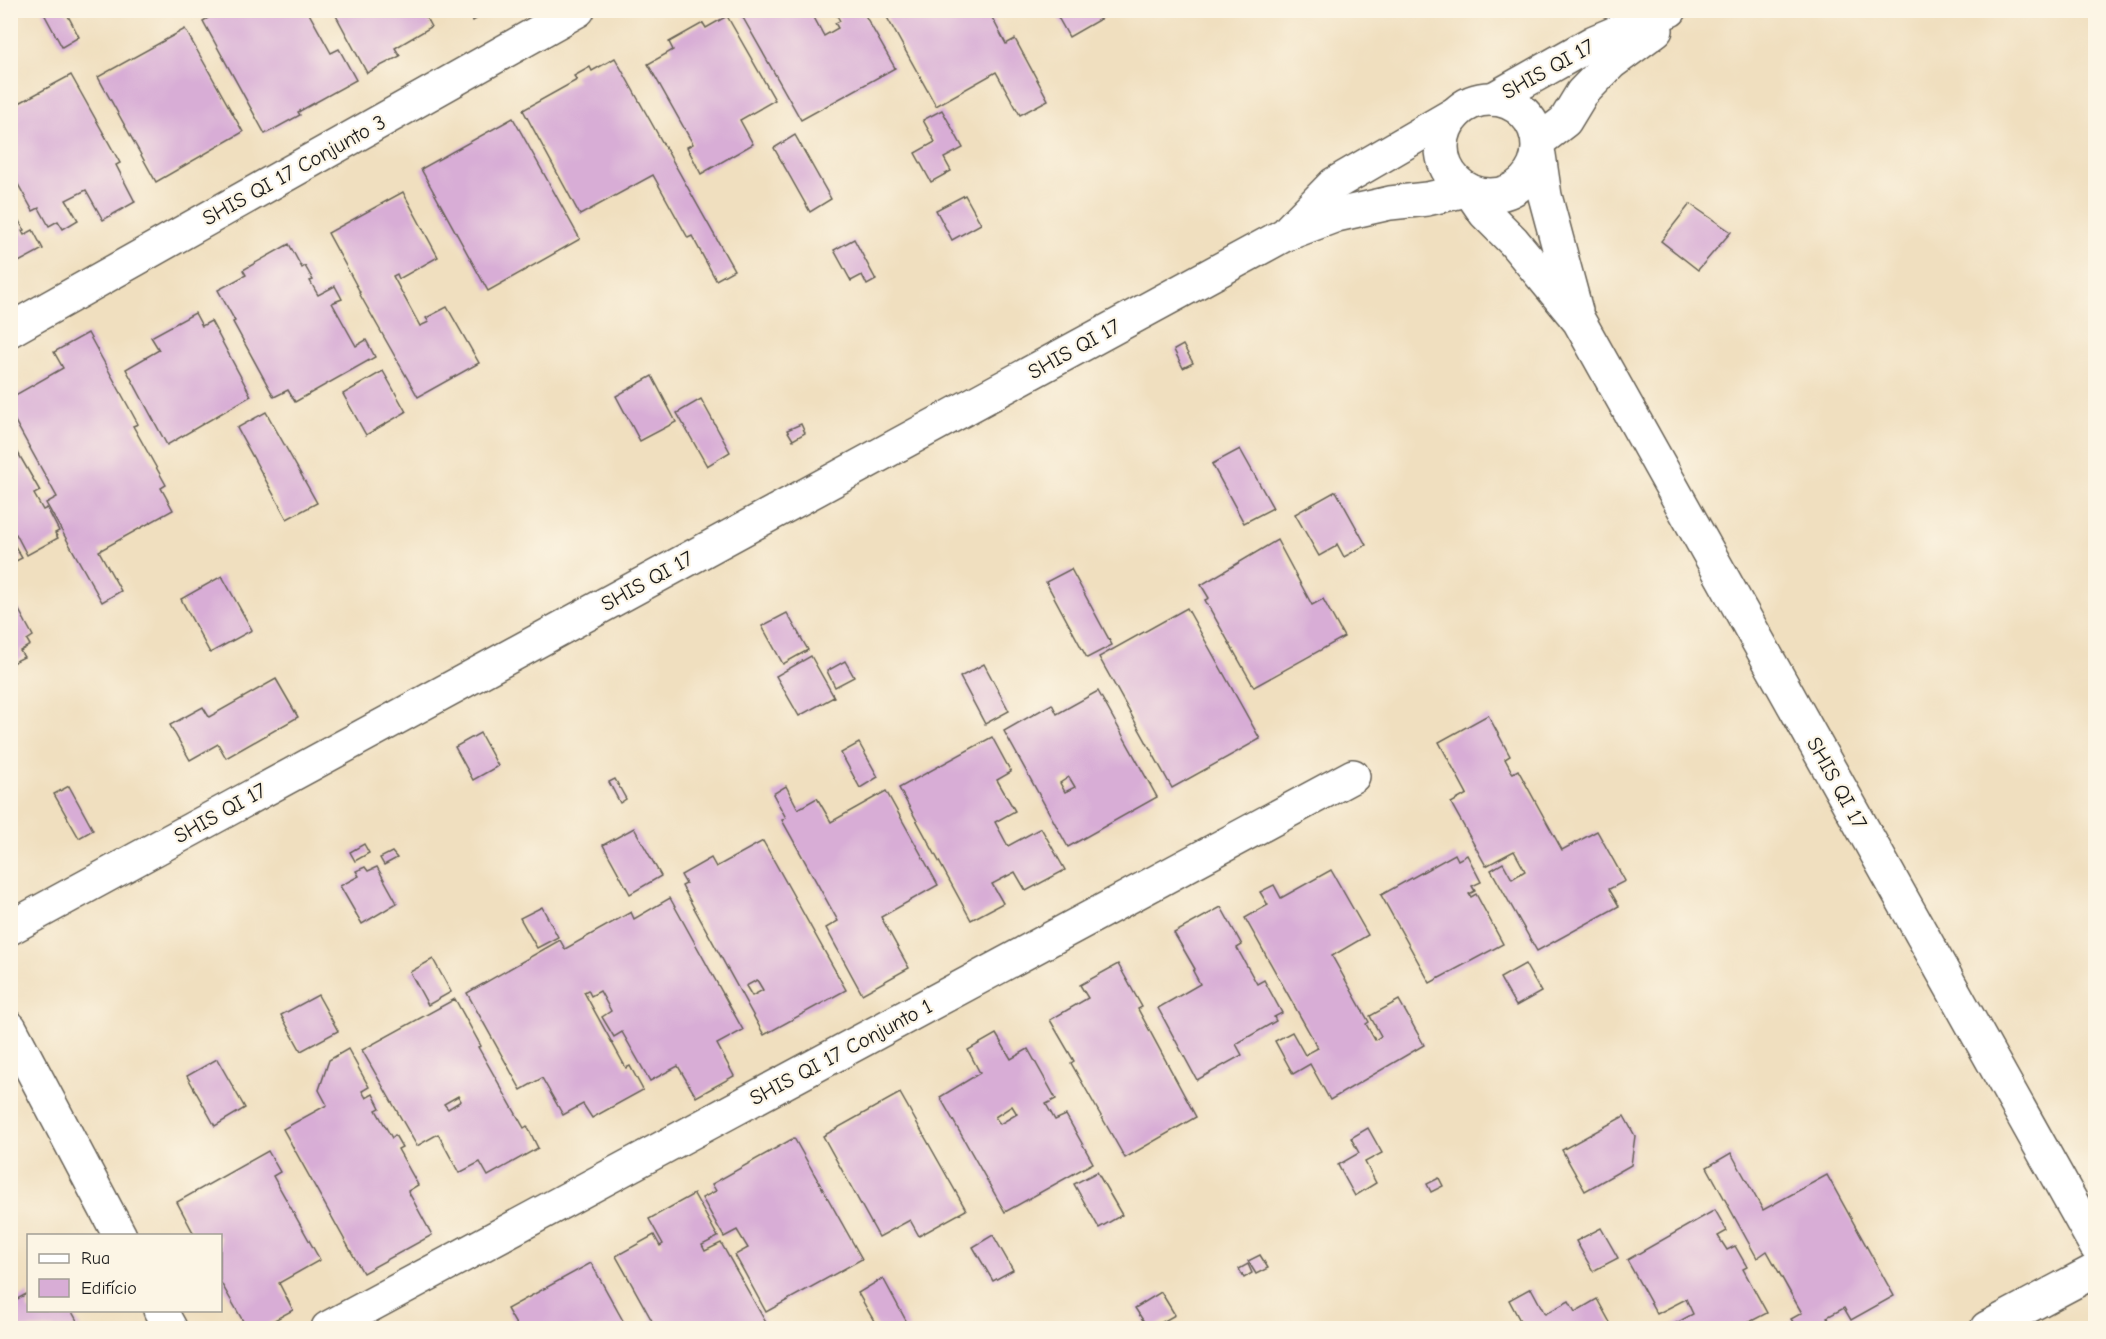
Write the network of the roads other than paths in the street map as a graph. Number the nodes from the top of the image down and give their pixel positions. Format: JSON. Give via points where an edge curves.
{"nodes":[{"id":1,"x":578,"y":10,"type":"edge"},
{"id":2,"x":1670,"y":10,"type":"edge"},
{"id":3,"x":1685,"y":10,"type":"edge"},
{"id":4,"x":1493,"y":99,"type":"junction"},
{"id":5,"x":1456,"y":113,"type":"junction"},
{"id":6,"x":1539,"y":148,"type":"junction"},
{"id":7,"x":1469,"y":191,"type":"junction"},
{"id":8,"x":1284,"y":235,"type":"junction"},
{"id":9,"x":1579,"y":321,"type":"junction"},
{"id":10,"x":10,"y":330,"type":"edge"},
{"id":11,"x":1353,"y":776,"type":"dead end"},
{"id":12,"x":10,"y":928,"type":"edge"},
{"id":13,"x":10,"y":1028,"type":"edge"},
{"id":14,"x":119,"y":1234,"type":"edge"},
{"id":15,"x":2096,"y":1246,"type":"edge"},
{"id":16,"x":2096,"y":1270,"type":"edge"},
{"id":17,"x":161,"y":1312,"type":"edge"},
{"id":18,"x":170,"y":1329,"type":"edge"},
{"id":19,"x":328,"y":1329,"type":"edge"},
{"id":20,"x":1987,"y":1329,"type":"edge"}],
"edges":[{"from":1,"to":10,"type":"street","name":"SHIS QI 17 Conjunto 3"},
{"from":2,"to":4,"type":"street","name":"SHIS QI 17","via":[[1594,42]]},
{"from":3,"to":6,"type":"street","name":"SHIS QI 17","via":[[1611,63]]},
{"from":4,"to":5,"type":"street","via":[[1473,102]]},
{"from":4,"to":6,"type":"street","via":[[1518,108],[1528,117]]},
{"from":5,"to":7,"type":"street","via":[[1447,125],[1442,154],[1455,181]]},
{"from":5,"to":8,"type":"street","name":"SHIS QI 17","via":[[1334,184]]},
{"from":6,"to":7,"type":"street","via":[[1530,176],[1513,190],[1491,196]]},
{"from":6,"to":9,"type":"street","name":"SHIS QI 17","via":[[1545,196]]},
{"from":7,"to":8,"type":"street","name":"SHIS QI 17","via":[[1337,215]]},
{"from":7,"to":9,"type":"street","name":"SHIS QI 17"},
{"from":8,"to":12,"type":"street","name":"SHIS QI 17"},
{"from":9,"to":15,"type":"street","name":"SHIS QI 17"},
{"from":11,"to":19,"type":"street","name":"SHIS QI 17 Conjunto 1"},
{"from":13,"to":14,"type":"street"},
{"from":16,"to":20,"type":"street"},
{"from":17,"to":18,"type":"street"}]}
